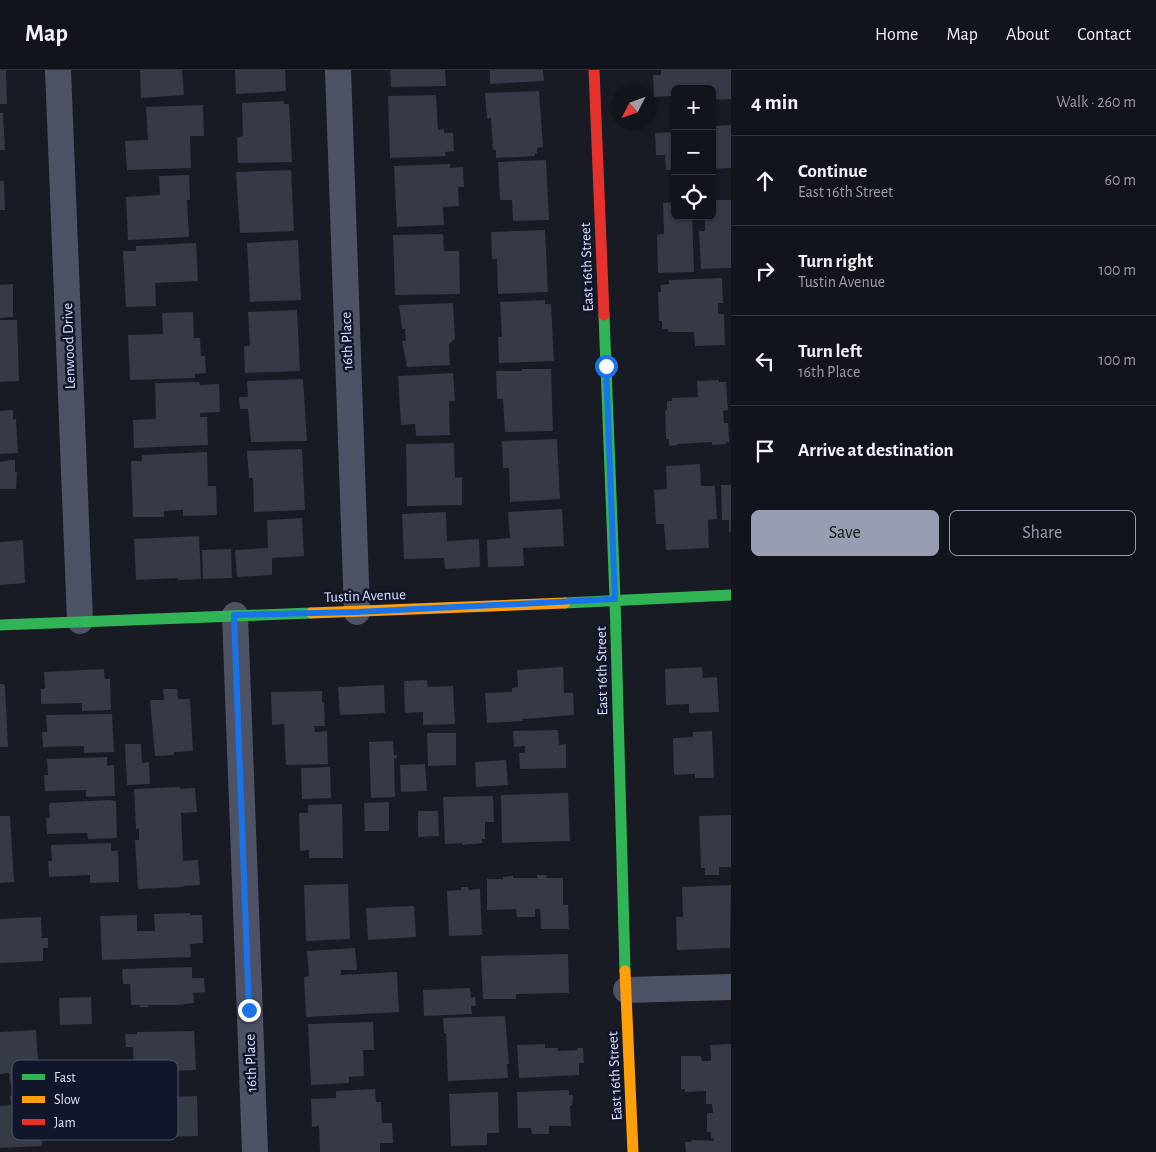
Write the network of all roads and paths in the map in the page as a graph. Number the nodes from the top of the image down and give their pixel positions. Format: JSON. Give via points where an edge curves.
{"nodes":[{"id":1,"x":58,"y":70,"type":"edge"},
{"id":2,"x":338,"y":70,"type":"edge"},
{"id":3,"x":594,"y":70,"type":"edge"},
{"id":4,"x":731,"y":595,"type":"edge"},
{"id":5,"x":615,"y":599,"type":"junction"},
{"id":6,"x":357,"y":612,"type":"junction"},
{"id":7,"x":234,"y":615,"type":"junction"},
{"id":8,"x":80,"y":621,"type":"junction"},
{"id":9,"x":0,"y":624,"type":"edge"},
{"id":10,"x":731,"y":987,"type":"edge"},
{"id":11,"x":626,"y":990,"type":"junction"},
{"id":12,"x":254,"y":1152,"type":"edge"},
{"id":13,"x":633,"y":1152,"type":"edge"}],
"edges":[{"from":1,"to":8,"type":"street","name":"Lenwood Drive"},
{"from":2,"to":6,"type":"street","name":"16th Place"},
{"from":3,"to":5,"type":"street","name":"East 16th Street"},
{"from":4,"to":5,"type":"street","name":"Tustin Avenue"},
{"from":5,"to":6,"type":"street","name":"Tustin Avenue"},
{"from":5,"to":11,"type":"street","name":"East 16th Street"},
{"from":6,"to":7,"type":"street","name":"Tustin Avenue"},
{"from":7,"to":8,"type":"street","name":"Tustin Avenue"},
{"from":7,"to":12,"type":"street","name":"16th Place"},
{"from":8,"to":9,"type":"street","name":"Tustin Avenue"},
{"from":10,"to":11,"type":"street"},
{"from":11,"to":13,"type":"street","name":"East 16th Street"}]}
